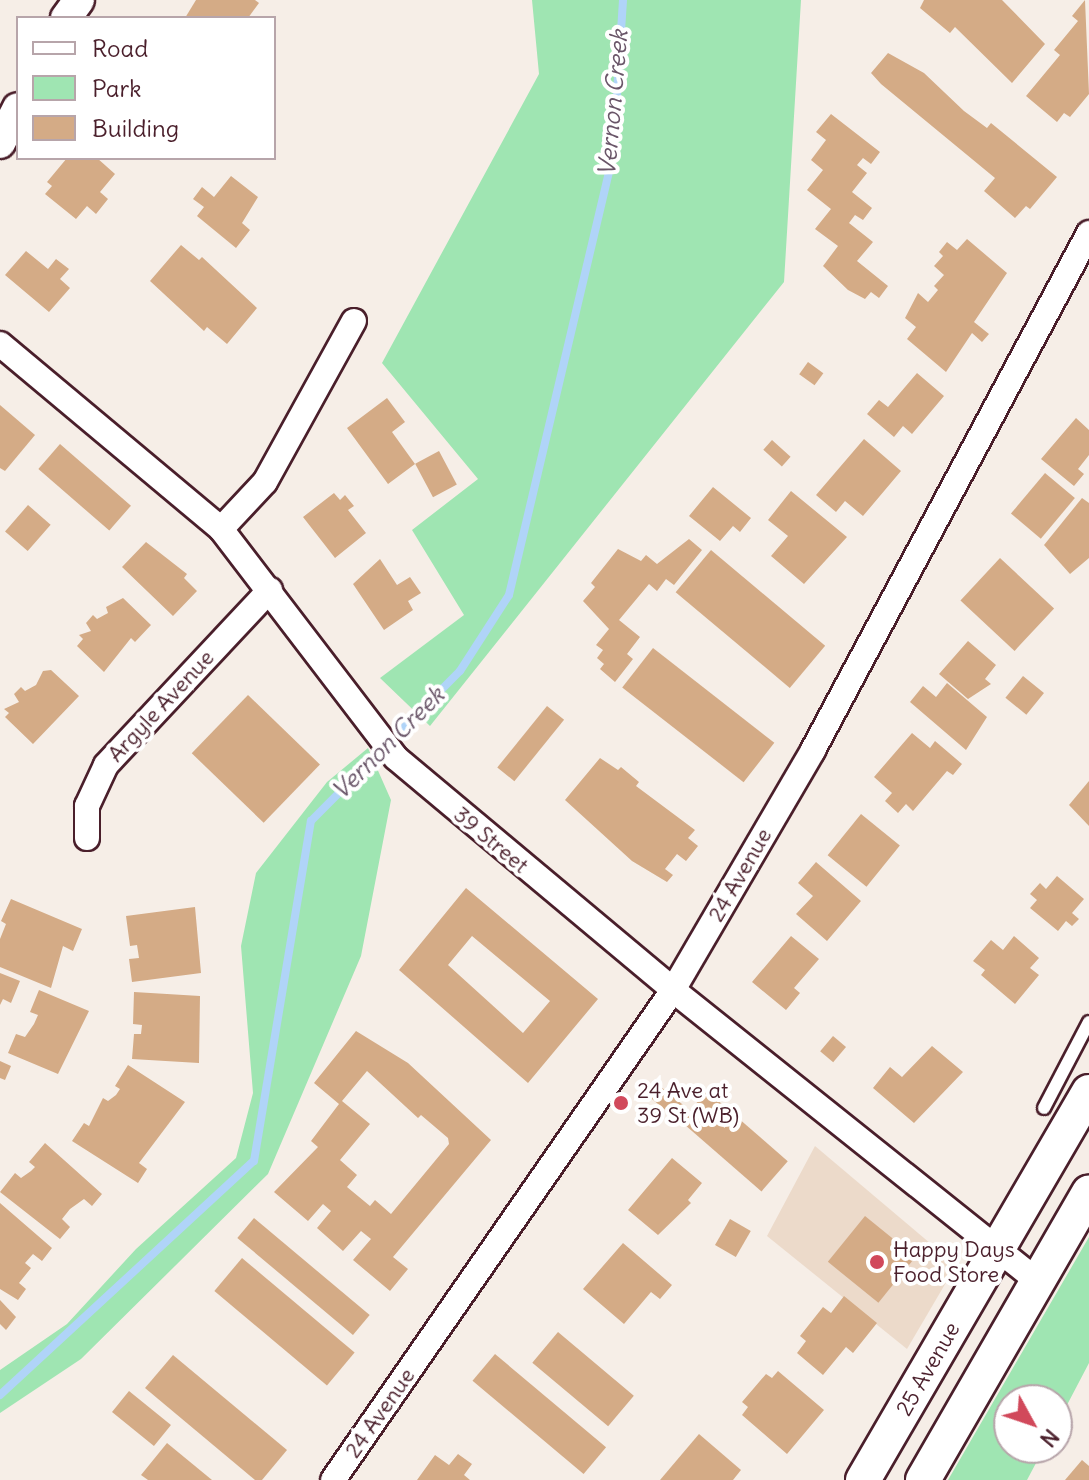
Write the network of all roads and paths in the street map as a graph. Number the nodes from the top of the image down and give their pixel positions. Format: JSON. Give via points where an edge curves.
{"nodes":[{"id":1,"x":16,"y":112,"type":"edge"},
{"id":2,"x":0,"y":143,"type":"edge"},
{"id":3,"x":1089,"y":233,"type":"edge"},
{"id":4,"x":354,"y":321,"type":"dead end"},
{"id":5,"x":0,"y":344,"type":"edge"},
{"id":6,"x":221,"y":529,"type":"junction"},
{"id":7,"x":270,"y":590,"type":"junction"},
{"id":8,"x":87,"y":838,"type":"dead end"},
{"id":9,"x":673,"y":990,"type":"junction"},
{"id":10,"x":1089,"y":1022,"type":"edge"},
{"id":11,"x":1089,"y":1092,"type":"edge"},
{"id":12,"x":1044,"y":1108,"type":"dead end"},
{"id":13,"x":1089,"y":1193,"type":"edge"},
{"id":14,"x":999,"y":1250,"type":"junction"},
{"id":15,"x":1038,"y":1281,"type":"junction"},
{"id":16,"x":333,"y":1480,"type":"edge"},
{"id":17,"x":863,"y":1480,"type":"edge"},
{"id":18,"x":923,"y":1480,"type":"edge"}],
"edges":[{"from":1,"to":2,"type":"street"},
{"from":3,"to":9,"type":"street","name":"24 Avenue","via":[[813,750]]},
{"from":4,"to":6,"type":"street","via":[[265,482]]},
{"from":5,"to":6,"type":"street","name":"39 Street"},
{"from":6,"to":7,"type":"street","name":"39 Street"},
{"from":7,"to":8,"type":"street","name":"Argyle Avenue","via":[[106,765],[87,806]]},
{"from":7,"to":9,"type":"street","name":"39 Street","via":[[396,758]]},
{"from":9,"to":14,"type":"street","name":"39 Street"},
{"from":9,"to":16,"type":"street","name":"24 Avenue"},
{"from":10,"to":12,"type":"lane"},
{"from":11,"to":14,"type":"main road","name":"25 Avenue"},
{"from":13,"to":15,"type":"main road"},
{"from":14,"to":15,"type":"street","name":"39 Street"},
{"from":14,"to":17,"type":"main road","name":"25 Avenue"},
{"from":15,"to":18,"type":"main road"}]}
